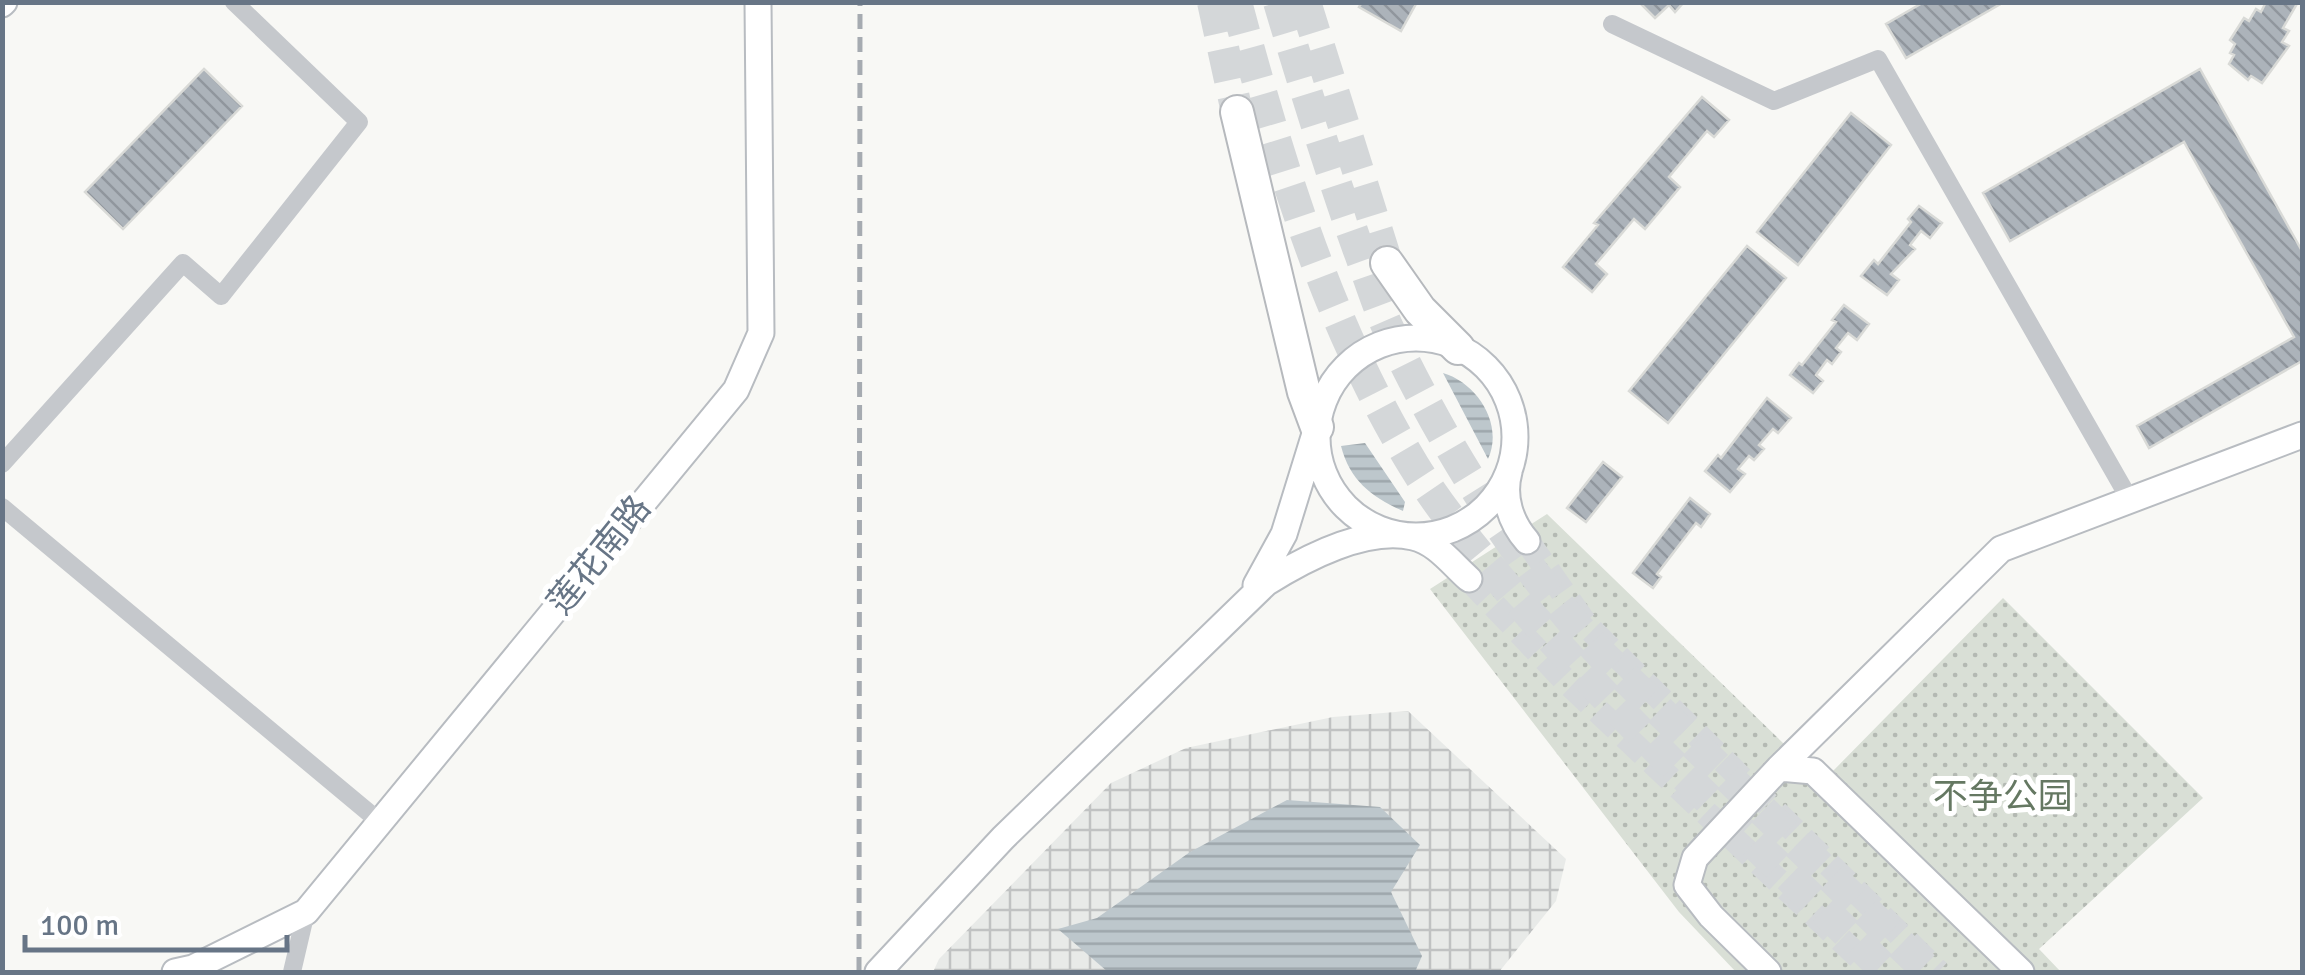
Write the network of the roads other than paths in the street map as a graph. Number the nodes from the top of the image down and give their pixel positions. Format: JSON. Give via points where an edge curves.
{"nodes":[{"id":1,"x":234,"y":2,"type":"edge"},
{"id":2,"x":758,"y":2,"type":"edge"},
{"id":3,"x":1612,"y":24,"type":"dead end"},
{"id":4,"x":1237,"y":112,"type":"tunnel mouth"},
{"id":5,"x":1388,"y":262,"type":"tunnel mouth"},
{"id":6,"x":1458,"y":348,"type":"junction"},
{"id":7,"x":1318,"y":428,"type":"junction"},
{"id":8,"x":2302,"y":434,"type":"edge"},
{"id":9,"x":2,"y":464,"type":"edge"},
{"id":10,"x":1509,"y":472,"type":"junction"},
{"id":11,"x":2130,"y":500,"type":"junction"},
{"id":12,"x":2,"y":507,"type":"edge"},
{"id":13,"x":1412,"y":536,"type":"junction"},
{"id":14,"x":1527,"y":541,"type":"tunnel mouth"},
{"id":15,"x":1469,"y":578,"type":"tunnel mouth"},
{"id":16,"x":1249,"y":597,"type":"junction"},
{"id":17,"x":1778,"y":768,"type":"junction"},
{"id":18,"x":380,"y":822,"type":"junction"},
{"id":19,"x":306,"y":912,"type":"junction"},
{"id":20,"x":189,"y":971,"type":"edge"},
{"id":21,"x":292,"y":972,"type":"edge"},
{"id":22,"x":878,"y":972,"type":"edge"},
{"id":23,"x":1768,"y":972,"type":"edge"},
{"id":24,"x":2021,"y":972,"type":"edge"}],
"edges":[{"from":1,"to":9,"type":"street","via":[[359,122],[221,296],[183,263]]},
{"from":2,"to":18,"type":"street","name":"莲花南路","via":[[760,334],[736,390]]},
{"from":3,"to":11,"type":"street","via":[[1774,101],[1878,59]]},
{"from":4,"to":7,"type":"highway"},
{"from":5,"to":6,"type":"highway","via":[[1420,310]]},
{"from":6,"to":7,"type":"street","via":[[1408,338],[1374,348],[1339,376]]},
{"from":6,"to":10,"type":"street","via":[[1480,362],[1504,392],[1514,424]]},
{"from":7,"to":13,"type":"street","via":[[1320,462],[1334,493],[1375,528]]},
{"from":7,"to":16,"type":"street","via":[[1284,534]]},
{"from":8,"to":11,"type":"street"},
{"from":10,"to":13,"type":"street","via":[[1468,521]]},
{"from":10,"to":14,"type":"street","via":[[1512,520]]},
{"from":11,"to":17,"type":"street","via":[[2001,549]]},
{"from":12,"to":18,"type":"street"},
{"from":13,"to":15,"type":"street"},
{"from":13,"to":16,"type":"street","via":[[1383,536],[1312,556]]},
{"from":16,"to":22,"type":"street","via":[[1003,838]]},
{"from":17,"to":23,"type":"street","via":[[1694,858],[1688,885]]},
{"from":17,"to":24,"type":"street","via":[[1812,770]]},
{"from":18,"to":19,"type":"street","name":"莲花南路"},
{"from":19,"to":20,"type":"street","name":"莲花南路"},
{"from":19,"to":21,"type":"street"}]}
